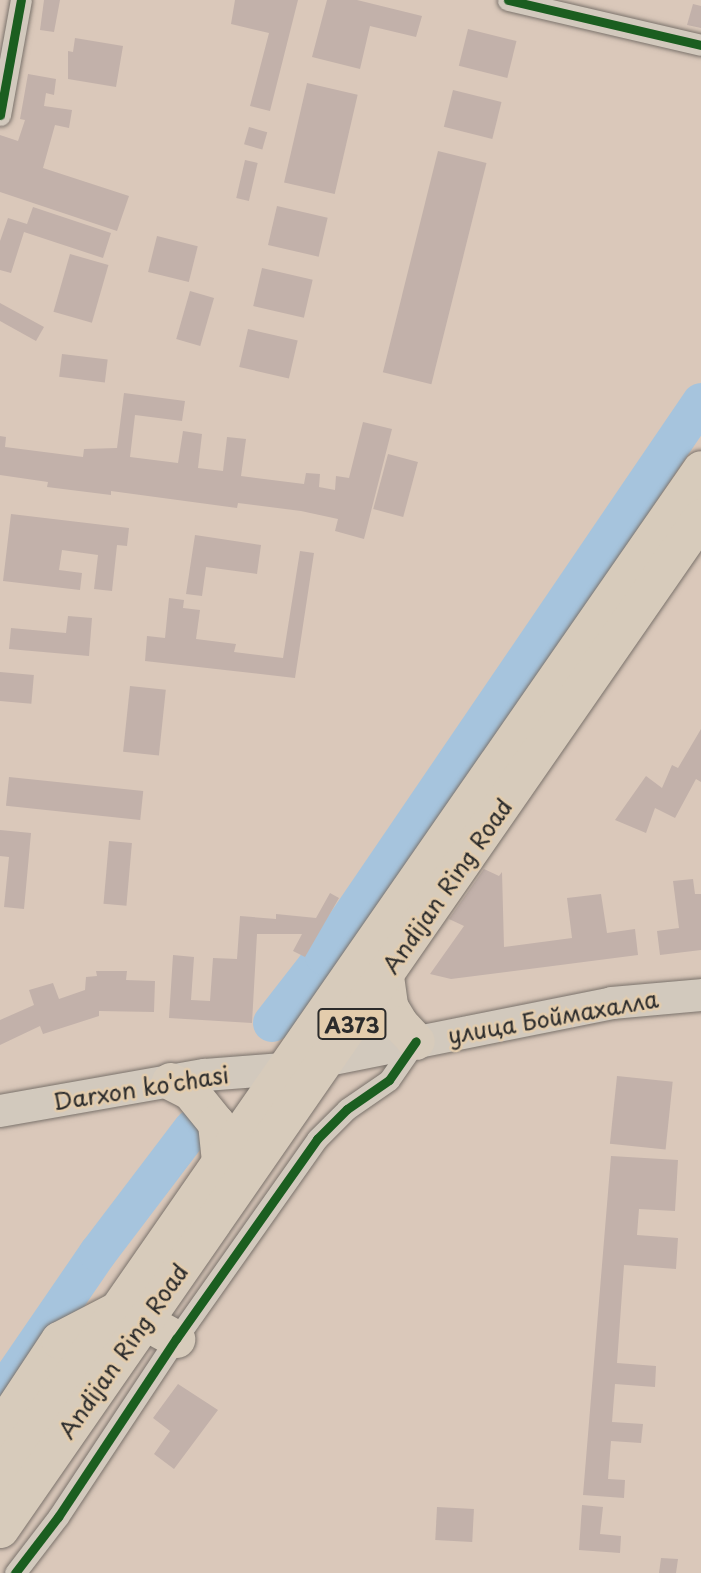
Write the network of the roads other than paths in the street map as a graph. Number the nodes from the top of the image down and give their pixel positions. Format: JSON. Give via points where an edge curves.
{"nodes":[{"id":1,"x":21,"y":0,"type":"edge"},
{"id":2,"x":508,"y":0,"type":"edge"},
{"id":3,"x":701,"y":45,"type":"edge"},
{"id":4,"x":0,"y":115,"type":"edge"},
{"id":5,"x":701,"y":469,"type":"edge"},
{"id":6,"x":701,"y":517,"type":"edge"},
{"id":7,"x":385,"y":976,"type":"junction"},
{"id":8,"x":701,"y":995,"type":"edge"},
{"id":9,"x":416,"y":1041,"type":"junction"},
{"id":10,"x":327,"y":1060,"type":"junction"},
{"id":11,"x":283,"y":1069,"type":"junction"},
{"id":12,"x":170,"y":1081,"type":"junction"},
{"id":13,"x":0,"y":1111,"type":"edge"},
{"id":14,"x":219,"y":1160,"type":"junction"},
{"id":15,"x":130,"y":1316,"type":"junction"},
{"id":16,"x":176,"y":1339,"type":"junction"},
{"id":17,"x":0,"y":1429,"type":"edge"},
{"id":18,"x":0,"y":1479,"type":"edge"},
{"id":19,"x":0,"y":1529,"type":"edge"},
{"id":20,"x":15,"y":1573,"type":"edge"}],
"edges":[{"from":1,"to":4,"type":"street"},
{"from":2,"to":3,"type":"street"},
{"from":5,"to":11,"type":"highway","name":"Andijan Ring Road","number":"A373"},
{"from":6,"to":7,"type":"highway","name":"Andijan Ring Road","number":"A373"},
{"from":7,"to":9,"type":"highway","via":[[389,1006]]},
{"from":7,"to":10,"type":"highway","name":"Andijan Ring Road","number":"A373"},
{"from":8,"to":9,"type":"main road","name":"улица Боймахалла","via":[[612,1003]]},
{"from":9,"to":10,"type":"main road","name":"улица Боймахалла"},
{"from":9,"to":16,"type":"street","via":[[389,1080],[347,1109],[317,1139]]},
{"from":10,"to":11,"type":"main road","name":"улица Боймахалла"},
{"from":10,"to":15,"type":"highway","name":"Andijan Ring Road","number":"A373"},
{"from":11,"to":12,"type":"main road","name":"Darxon ko'chasi"},
{"from":11,"to":14,"type":"highway","name":"Andijan Ring Road","number":"A373"},
{"from":12,"to":13,"type":"main road","name":"Darxon ko'chasi"},
{"from":12,"to":14,"type":"highway","via":[[190,1091],[216,1123]]},
{"from":14,"to":15,"type":"highway","name":"Andijan Ring Road","number":"A373"},
{"from":15,"to":16,"type":"highway"},
{"from":15,"to":17,"type":"highway","via":[[58,1340]]},
{"from":15,"to":18,"type":"highway","name":"Andijan Ring Road","number":"A373"},
{"from":15,"to":19,"type":"highway","name":"Andijan Ring Road","number":"A373"},
{"from":16,"to":20,"type":"street","via":[[58,1517]]}]}
